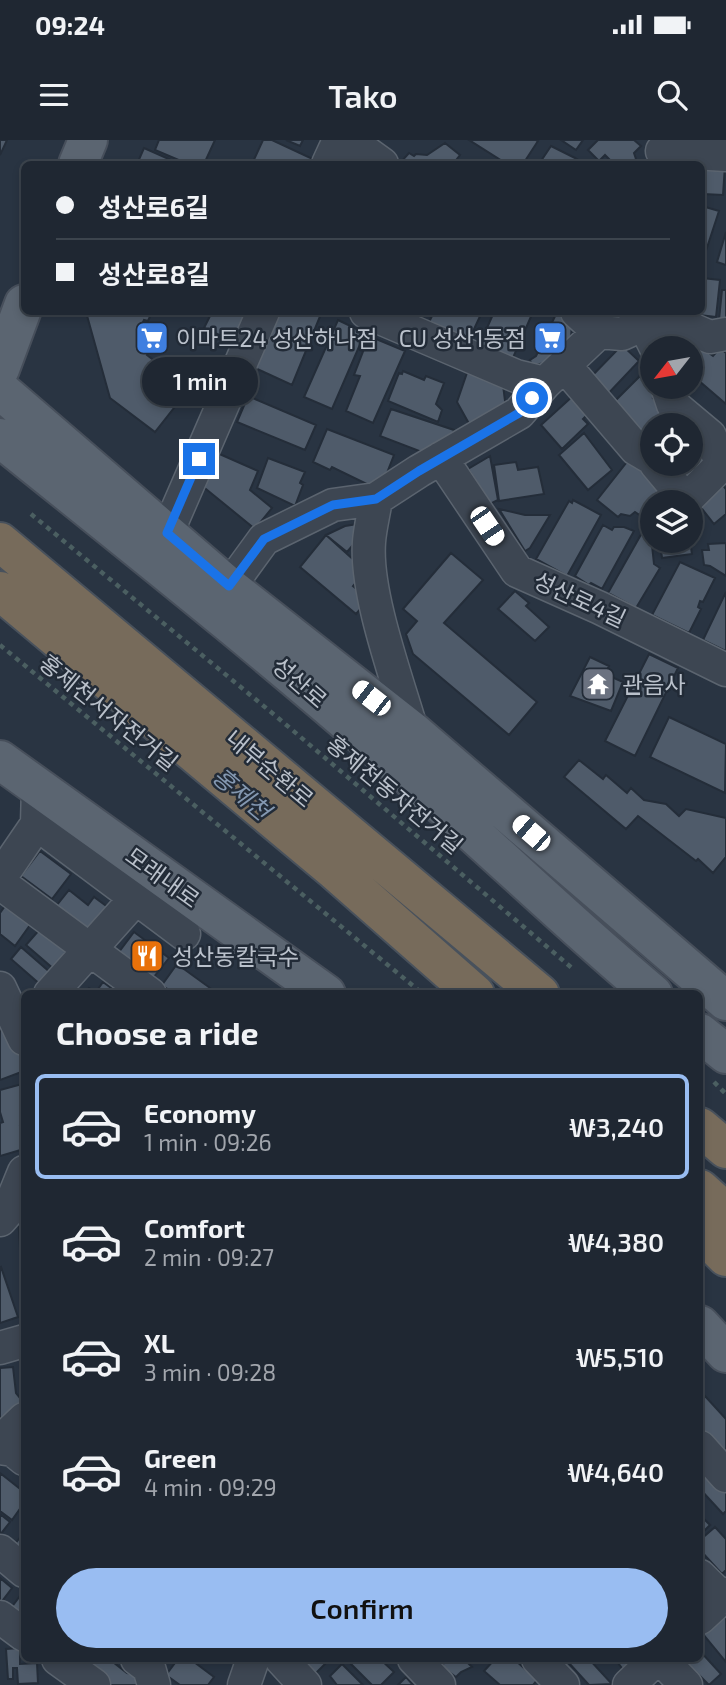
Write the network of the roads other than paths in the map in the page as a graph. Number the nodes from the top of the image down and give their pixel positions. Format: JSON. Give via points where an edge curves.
{"nodes":[{"id":1,"x":89,"y":140,"type":"edge"},
{"id":2,"x":339,"y":140,"type":"edge"},
{"id":3,"x":349,"y":140,"type":"edge"},
{"id":4,"x":660,"y":152,"type":"edge"},
{"id":5,"x":726,"y":155,"type":"edge"},
{"id":6,"x":79,"y":161,"type":"edge"},
{"id":7,"x":329,"y":161,"type":"edge"},
{"id":8,"x":378,"y":161,"type":"edge"},
{"id":9,"x":21,"y":312,"type":"edge"},
{"id":10,"x":262,"y":315,"type":"edge"},
{"id":11,"x":373,"y":315,"type":"edge"},
{"id":12,"x":588,"y":322,"type":"edge"},
{"id":13,"x":648,"y":328,"type":"edge"},
{"id":14,"x":726,"y":334,"type":"edge"},
{"id":15,"x":0,"y":369,"type":"edge"},
{"id":16,"x":555,"y":375,"type":"junction"},
{"id":17,"x":0,"y":390,"type":"edge"},
{"id":18,"x":703,"y":431,"type":"edge"},
{"id":19,"x":0,"y":438,"type":"edge"},
{"id":20,"x":640,"y":451,"type":"edge"},
{"id":21,"x":441,"y":458,"type":"junction"},
{"id":22,"x":668,"y":476,"type":"edge"},
{"id":23,"x":376,"y":499,"type":"junction"},
{"id":24,"x":167,"y":533,"type":"junction"},
{"id":25,"x":0,"y":542,"type":"edge"},
{"id":26,"x":229,"y":586,"type":"junction"},
{"id":27,"x":0,"y":591,"type":"edge"},
{"id":28,"x":726,"y":670,"type":"edge"},
{"id":29,"x":412,"y":730,"type":"junction"},
{"id":30,"x":0,"y":760,"type":"edge"},
{"id":31,"x":38,"y":805,"type":"junction"},
{"id":32,"x":335,"y":871,"type":"junction"},
{"id":33,"x":0,"y":878,"type":"edge"},
{"id":34,"x":0,"y":883,"type":"edge"},
{"id":35,"x":136,"y":898,"type":"junction"},
{"id":36,"x":184,"y":934,"type":"dead end"},
{"id":37,"x":91,"y":950,"type":"junction"},
{"id":38,"x":0,"y":988,"type":"edge"},
{"id":39,"x":55,"y":990,"type":"edge"},
{"id":40,"x":145,"y":990,"type":"edge"},
{"id":41,"x":320,"y":990,"type":"edge"},
{"id":42,"x":435,"y":990,"type":"edge"},
{"id":43,"x":470,"y":990,"type":"edge"},
{"id":44,"x":535,"y":990,"type":"edge"},
{"id":45,"x":648,"y":990,"type":"edge"},
{"id":46,"x":726,"y":1001,"type":"edge"},
{"id":47,"x":21,"y":1032,"type":"edge"},
{"id":48,"x":703,"y":1035,"type":"edge"},
{"id":49,"x":726,"y":1054,"type":"edge"},
{"id":50,"x":703,"y":1130,"type":"edge"},
{"id":51,"x":726,"y":1149,"type":"edge"},
{"id":52,"x":21,"y":1179,"type":"edge"},
{"id":53,"x":703,"y":1192,"type":"edge"},
{"id":54,"x":726,"y":1212,"type":"edge"},
{"id":55,"x":0,"y":1220,"type":"edge"},
{"id":56,"x":703,"y":1234,"type":"edge"},
{"id":57,"x":726,"y":1257,"type":"edge"},
{"id":58,"x":703,"y":1328,"type":"edge"},
{"id":59,"x":21,"y":1342,"type":"edge"},
{"id":60,"x":0,"y":1348,"type":"edge"},
{"id":61,"x":726,"y":1353,"type":"edge"},
{"id":62,"x":21,"y":1422,"type":"edge"},
{"id":63,"x":0,"y":1442,"type":"edge"},
{"id":64,"x":0,"y":1448,"type":"edge"},
{"id":65,"x":703,"y":1450,"type":"edge"},
{"id":66,"x":21,"y":1457,"type":"edge"},
{"id":67,"x":726,"y":1476,"type":"edge"},
{"id":68,"x":0,"y":1551,"type":"edge"},
{"id":69,"x":21,"y":1568,"type":"edge"},
{"id":70,"x":703,"y":1581,"type":"edge"},
{"id":71,"x":716,"y":1603,"type":"edge"},
{"id":72,"x":0,"y":1617,"type":"edge"},
{"id":73,"x":21,"y":1632,"type":"edge"},
{"id":74,"x":62,"y":1662,"type":"edge"},
{"id":75,"x":141,"y":1662,"type":"edge"},
{"id":76,"x":252,"y":1662,"type":"edge"},
{"id":77,"x":284,"y":1662,"type":"edge"},
{"id":78,"x":417,"y":1662,"type":"edge"},
{"id":79,"x":541,"y":1662,"type":"edge"},
{"id":80,"x":656,"y":1662,"type":"edge"},
{"id":81,"x":662,"y":1662,"type":"edge"},
{"id":82,"x":94,"y":1685,"type":"edge"},
{"id":83,"x":154,"y":1685,"type":"edge"},
{"id":84,"x":244,"y":1685,"type":"edge"},
{"id":85,"x":305,"y":1685,"type":"edge"},
{"id":86,"x":439,"y":1685,"type":"edge"},
{"id":87,"x":563,"y":1685,"type":"edge"},
{"id":88,"x":629,"y":1685,"type":"edge"},
{"id":89,"x":686,"y":1685,"type":"edge"}],
"edges":[{"from":1,"to":6,"type":"main road"},
{"from":2,"to":7,"type":"street"},
{"from":3,"to":8,"type":"street"},
{"from":4,"to":5,"type":"street"},
{"from":9,"to":15,"type":"main road"},
{"from":10,"to":24,"type":"street"},
{"from":11,"to":16,"type":"street","via":[[516,376]]},
{"from":12,"to":13,"type":"street","via":[[622,334]]},
{"from":12,"to":16,"type":"street"},
{"from":13,"to":14,"type":"street","via":[[668,320],[710,337]]},
{"from":16,"to":20,"type":"street"},
{"from":16,"to":21,"type":"street","via":[[519,413]]},
{"from":17,"to":24,"type":"main road"},
{"from":18,"to":22,"type":"street","via":[[719,458],[718,468],[686,500]]},
{"from":19,"to":45,"type":"main road","name":"성산로","via":[[235,626]]},
{"from":21,"to":23,"type":"street"},
{"from":21,"to":28,"type":"street","name":"성산로4길","via":[[517,570]]},
{"from":23,"to":26,"type":"street","via":[[333,505],[264,539]]},
{"from":23,"to":29,"type":"street","via":[[369,543],[371,576]]},
{"from":24,"to":26,"type":"main road"},
{"from":25,"to":44,"type":"highway","name":"내부순환로"},
{"from":26,"to":29,"type":"main road"},
{"from":27,"to":32,"type":"highway","name":"내부순환로"},
{"from":29,"to":46,"type":"main road"},
{"from":30,"to":31,"type":"main road","name":"모래내로"},
{"from":31,"to":33,"type":"street"},
{"from":31,"to":35,"type":"street"},
{"from":31,"to":41,"type":"main road","name":"모래내로"},
{"from":32,"to":42,"type":"highway"},
{"from":32,"to":43,"type":"highway","name":"내부순환로"},
{"from":34,"to":37,"type":"street"},
{"from":35,"to":36,"type":"street"},
{"from":35,"to":37,"type":"street"},
{"from":37,"to":39,"type":"street"},
{"from":37,"to":40,"type":"street"},
{"from":38,"to":47,"type":"street"},
{"from":48,"to":49,"type":"main road"},
{"from":50,"to":51,"type":"highway"},
{"from":52,"to":55,"type":"street"},
{"from":53,"to":54,"type":"highway"},
{"from":56,"to":57,"type":"highway"},
{"from":58,"to":61,"type":"main road"},
{"from":59,"to":60,"type":"street"},
{"from":62,"to":63,"type":"street"},
{"from":64,"to":66,"type":"street"},
{"from":65,"to":67,"type":"street"},
{"from":68,"to":69,"type":"street"},
{"from":70,"to":71,"type":"street"},
{"from":72,"to":73,"type":"street"},
{"from":74,"to":82,"type":"street"},
{"from":75,"to":83,"type":"street","via":[[149,1668]]},
{"from":76,"to":84,"type":"street"},
{"from":77,"to":85,"type":"street"},
{"from":78,"to":86,"type":"street"},
{"from":79,"to":87,"type":"street"},
{"from":80,"to":88,"type":"street"},
{"from":81,"to":89,"type":"street"}]}
